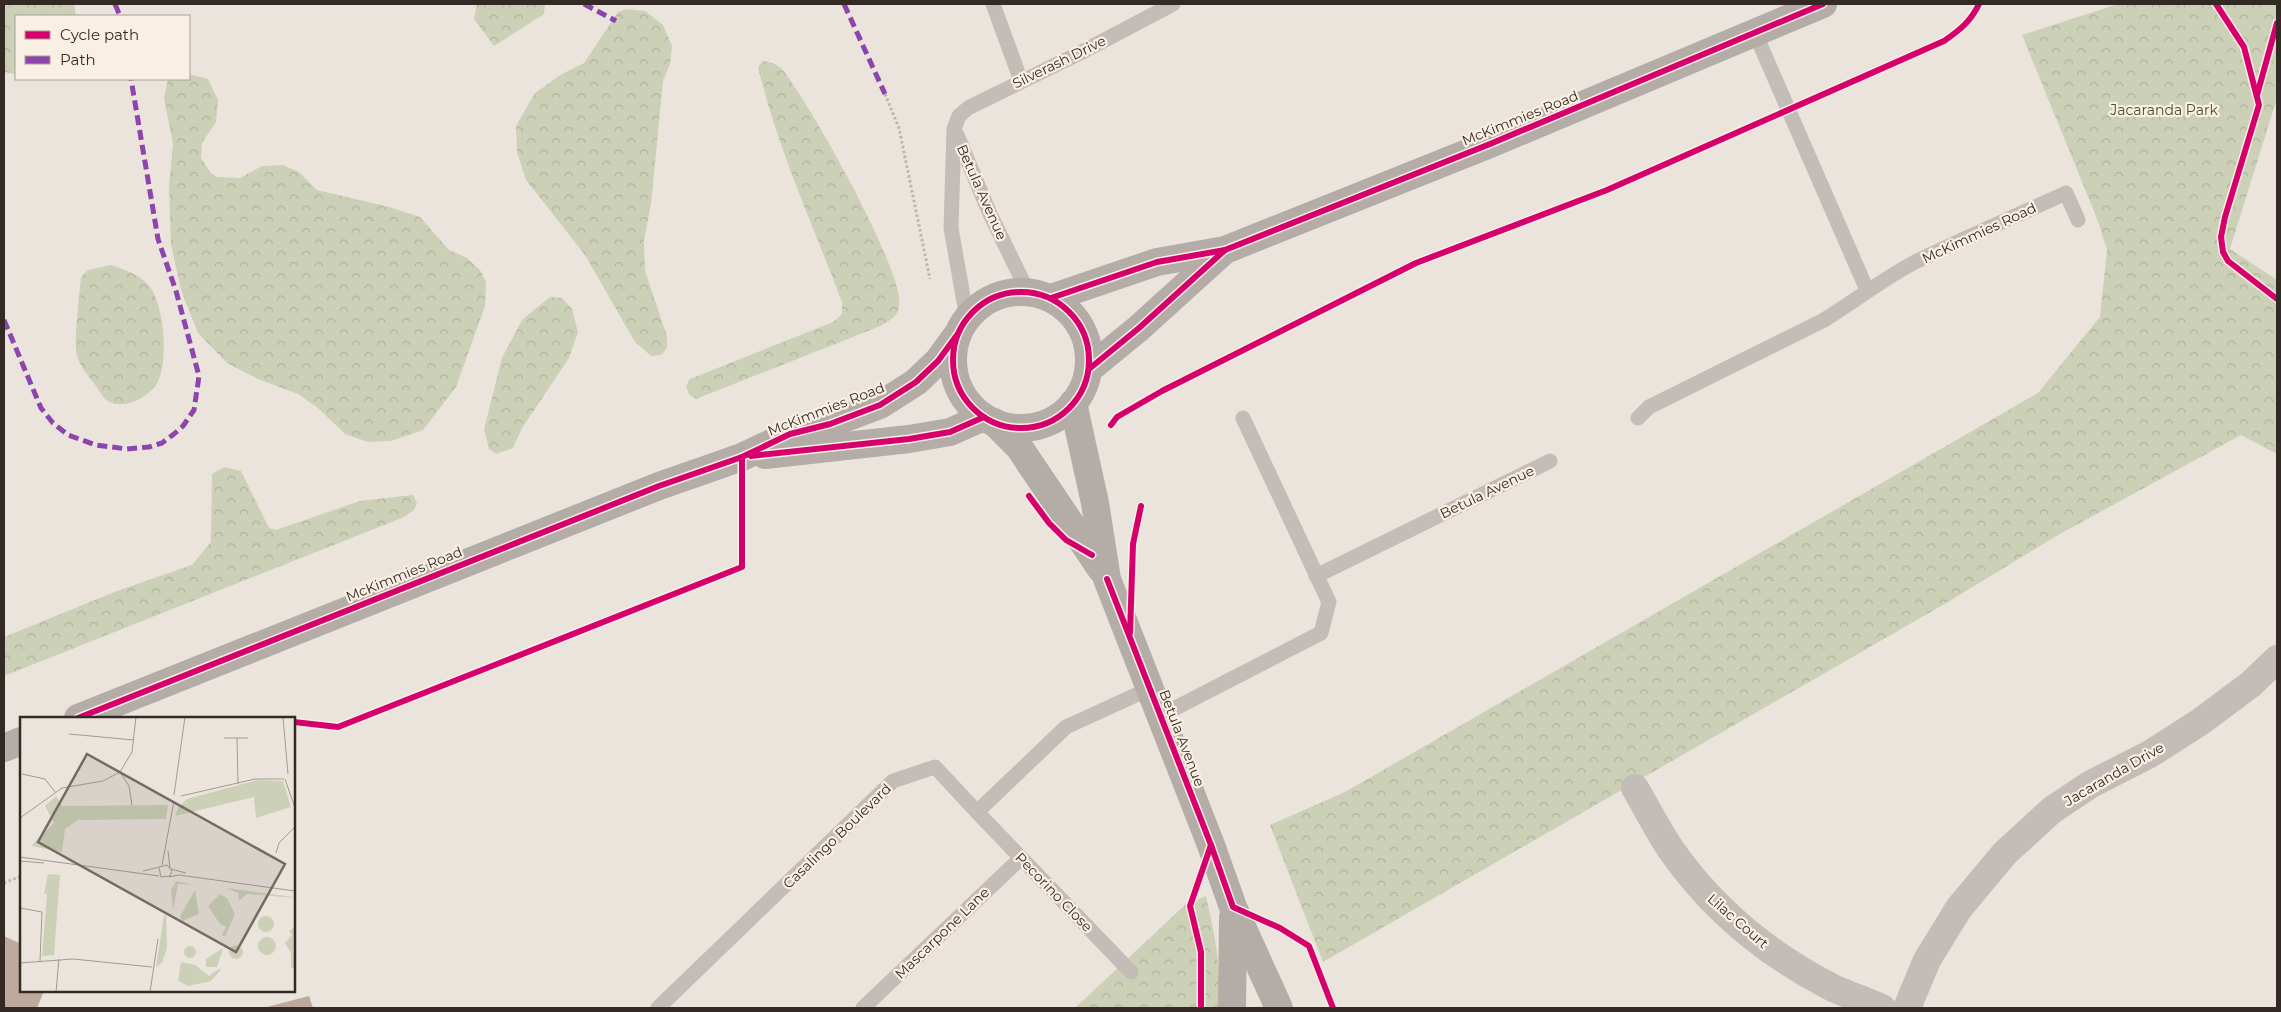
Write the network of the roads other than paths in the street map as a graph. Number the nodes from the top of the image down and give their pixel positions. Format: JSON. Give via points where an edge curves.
{"nodes":[{"id":1,"x":994,"y":4,"type":"edge"},
{"id":2,"x":1173,"y":4,"type":"edge"},
{"id":3,"x":1822,"y":4,"type":"edge"},
{"id":4,"x":1755,"y":33,"type":"junction"},
{"id":5,"x":1021,"y":80,"type":"junction"},
{"id":6,"x":954,"y":129,"type":"junction"},
{"id":7,"x":2078,"y":220,"type":"dead end"},
{"id":8,"x":1225,"y":250,"type":"junction"},
{"id":9,"x":1867,"y":290,"type":"junction"},
{"id":10,"x":1040,"y":295,"type":"junction"},
{"id":11,"x":962,"y":327,"type":"junction"},
{"id":12,"x":1089,"y":369,"type":"junction"},
{"id":13,"x":1073,"y":403,"type":"junction"},
{"id":14,"x":1244,"y":418,"type":"dead end"},
{"id":15,"x":1638,"y":418,"type":"dead end"},
{"id":16,"x":989,"y":420,"type":"junction"},
{"id":17,"x":742,"y":457,"type":"junction"},
{"id":18,"x":1550,"y":461,"type":"dead end"},
{"id":19,"x":1316,"y":576,"type":"junction"},
{"id":20,"x":1107,"y":578,"type":"junction"},
{"id":21,"x":2277,"y":659,"type":"edge"},
{"id":22,"x":1150,"y":689,"type":"junction"},
{"id":23,"x":1160,"y":716,"type":"junction"},
{"id":24,"x":81,"y":717,"type":"edge"},
{"id":25,"x":1635,"y":788,"type":"dead end"},
{"id":26,"x":977,"y":812,"type":"junction"},
{"id":27,"x":1021,"y":858,"type":"junction"},
{"id":28,"x":1233,"y":907,"type":"junction"},
{"id":29,"x":1130,"y":972,"type":"dead end"},
{"id":30,"x":658,"y":1008,"type":"edge"},
{"id":31,"x":863,"y":1008,"type":"edge"},
{"id":32,"x":1232,"y":1008,"type":"edge"},
{"id":33,"x":1279,"y":1008,"type":"edge"},
{"id":34,"x":1882,"y":1008,"type":"edge"},
{"id":35,"x":1907,"y":1008,"type":"edge"}],
"edges":[{"from":1,"to":5,"type":"lane"},
{"from":2,"to":5,"type":"lane","name":"Silverash Drive"},
{"from":3,"to":4,"type":"main road","name":"McKimmies Road"},
{"from":4,"to":8,"type":"main road","name":"McKimmies Road"},
{"from":4,"to":9,"type":"lane"},
{"from":5,"to":6,"type":"lane","name":"Silverash Drive","via":[[968,108],[959,116]]},
{"from":6,"to":10,"type":"lane","name":"Betula Avenue","via":[[990,214]]},
{"from":6,"to":11,"type":"lane","name":"Betula Avenue","via":[[951,228]]},
{"from":7,"to":9,"type":"lane","name":"McKimmies Road","via":[[2066,193],[1915,263]]},
{"from":8,"to":10,"type":"main road","name":"McKimmies Road","via":[[1157,262]]},
{"from":8,"to":12,"type":"main road","name":"McKimmies Road"},
{"from":9,"to":15,"type":"lane","name":"McKimmies Road","via":[[1824,320],[1649,407]]},
{"from":10,"to":11,"type":"main road","via":[[1011,293],[994,297],[978,306]]},
{"from":10,"to":12,"type":"main road","via":[[1068,310],[1082,328],[1088,348]]},
{"from":11,"to":16,"type":"main road","via":[[953,360],[957,383],[968,402]]},
{"from":11,"to":17,"type":"main road","name":"McKimmies Road","via":[[938,361],[893,398],[830,424],[790,434]]},
{"from":12,"to":13,"type":"main road","via":[[1084,387]]},
{"from":13,"to":16,"type":"main road","via":[[1051,421],[1037,426],[1008,427]]},
{"from":13,"to":20,"type":"main road","name":"Betula Avenue"},
{"from":14,"to":19,"type":"lane","name":"Betula Avenue"},
{"from":16,"to":17,"type":"main road","name":"McKimmies Road","via":[[950,432],[909,439]]},
{"from":16,"to":20,"type":"main road","name":"Betula Avenue","via":[[1019,447]]},
{"from":17,"to":24,"type":"main road","name":"McKimmies Road","via":[[659,486]]},
{"from":18,"to":19,"type":"lane","name":"Betula Avenue"},
{"from":19,"to":23,"type":"lane","name":"Betula Avenue","via":[[1328,602],[1321,633]]},
{"from":20,"to":22,"type":"main road","name":"Betula Avenue"},
{"from":21,"to":35,"type":"street","name":"Jacaranda Drive","via":[[2251,684],[2200,722],[2052,810],[2005,853],[1959,908],[1927,960]]},
{"from":22,"to":23,"type":"main road","name":"Betula Avenue"},
{"from":22,"to":26,"type":"lane","via":[[1066,727]]},
{"from":23,"to":28,"type":"main road","name":"Betula Avenue"},
{"from":25,"to":34,"type":"street","name":"Lilac Court","via":[[1674,853],[1709,898],[1751,937],[1834,988]]},
{"from":26,"to":27,"type":"lane","name":"Pecorino Close"},
{"from":26,"to":30,"type":"lane","name":"Casalingo Boulevard","via":[[935,767],[893,781]]},
{"from":27,"to":29,"type":"lane","name":"Pecorino Close"},
{"from":27,"to":31,"type":"lane","name":"Mascarpone Lane"},
{"from":28,"to":32,"type":"main road","name":"Betula Avenue"},
{"from":28,"to":33,"type":"main road","name":"Betula Avenue"}]}
